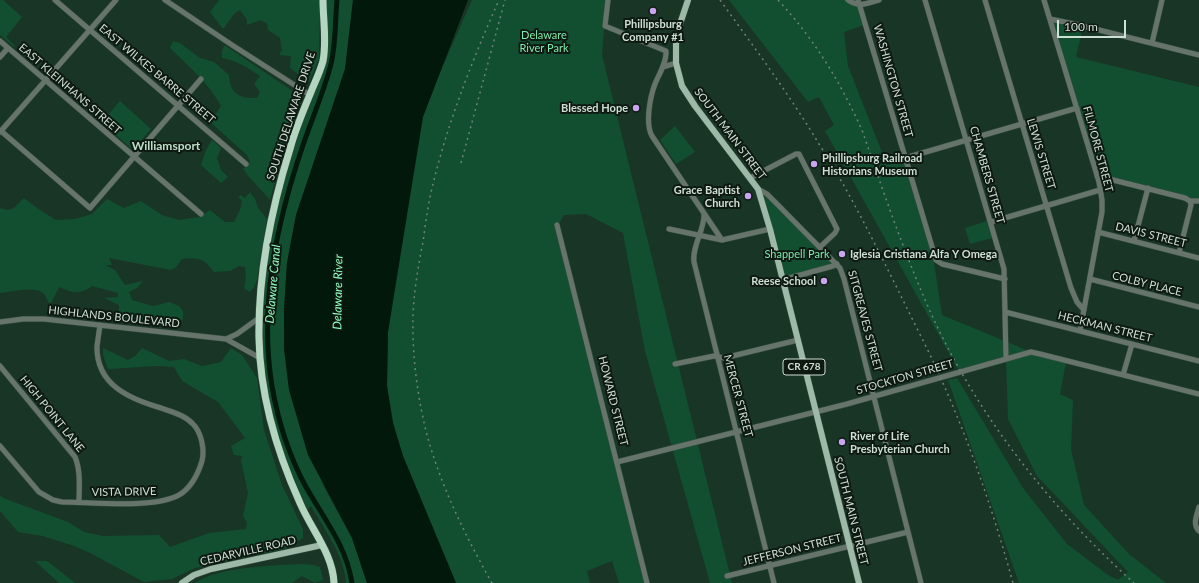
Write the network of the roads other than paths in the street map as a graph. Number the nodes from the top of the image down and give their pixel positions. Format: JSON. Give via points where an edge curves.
{"nodes":[{"id":1,"x":55,"y":0,"type":"edge"},
{"id":2,"x":116,"y":0,"type":"edge"},
{"id":3,"x":165,"y":0,"type":"edge"},
{"id":4,"x":323,"y":0,"type":"edge"},
{"id":5,"x":608,"y":0,"type":"edge"},
{"id":6,"x":688,"y":0,"type":"edge"},
{"id":7,"x":848,"y":0,"type":"edge"},
{"id":8,"x":879,"y":0,"type":"edge"},
{"id":9,"x":925,"y":0,"type":"edge"},
{"id":10,"x":985,"y":0,"type":"edge"},
{"id":11,"x":1044,"y":0,"type":"edge"},
{"id":12,"x":1162,"y":0,"type":"edge"},
{"id":13,"x":859,"y":3,"type":"edge"},
{"id":14,"x":1050,"y":20,"type":"junction"},
{"id":15,"x":89,"y":30,"type":"junction"},
{"id":16,"x":0,"y":41,"type":"edge"},
{"id":17,"x":1152,"y":43,"type":"junction"},
{"id":18,"x":8,"y":48,"type":"junction"},
{"id":19,"x":1199,"y":55,"type":"edge"},
{"id":20,"x":0,"y":57,"type":"edge"},
{"id":21,"x":676,"y":63,"type":"junction"},
{"id":22,"x":663,"y":67,"type":"junction"},
{"id":23,"x":201,"y":79,"type":"dead end"},
{"id":24,"x":46,"y":81,"type":"junction"},
{"id":25,"x":310,"y":95,"type":"junction"},
{"id":26,"x":178,"y":105,"type":"junction"},
{"id":27,"x":1077,"y":108,"type":"junction"},
{"id":28,"x":1022,"y":123,"type":"junction"},
{"id":29,"x":1,"y":131,"type":"edge"},
{"id":30,"x":967,"y":140,"type":"junction"},
{"id":31,"x":134,"y":157,"type":"junction"},
{"id":32,"x":905,"y":158,"type":"junction"},
{"id":33,"x":246,"y":164,"type":"dead end"},
{"id":34,"x":1097,"y":176,"type":"junction"},
{"id":35,"x":750,"y":178,"type":"junction"},
{"id":36,"x":1148,"y":188,"type":"junction"},
{"id":37,"x":758,"y":189,"type":"junction"},
{"id":38,"x":1100,"y":190,"type":"junction"},
{"id":39,"x":1190,"y":201,"type":"junction"},
{"id":40,"x":1199,"y":201,"type":"edge"},
{"id":41,"x":1046,"y":206,"type":"junction"},
{"id":42,"x":201,"y":214,"type":"dead end"},
{"id":43,"x":704,"y":215,"type":"junction"},
{"id":44,"x":990,"y":222,"type":"junction"},
{"id":45,"x":557,"y":225,"type":"dead end"},
{"id":46,"x":669,"y":229,"type":"dead end"},
{"id":47,"x":770,"y":229,"type":"junction"},
{"id":48,"x":1098,"y":232,"type":"junction"},
{"id":49,"x":699,"y":236,"type":"junction"},
{"id":50,"x":722,"y":240,"type":"junction"},
{"id":51,"x":1134,"y":241,"type":"junction"},
{"id":52,"x":820,"y":247,"type":"junction"},
{"id":53,"x":1179,"y":253,"type":"junction"},
{"id":54,"x":1199,"y":258,"type":"edge"},
{"id":55,"x":837,"y":264,"type":"junction"},
{"id":56,"x":1005,"y":279,"type":"junction"},
{"id":57,"x":1090,"y":279,"type":"junction"},
{"id":58,"x":782,"y":280,"type":"junction"},
{"id":59,"x":1199,"y":308,"type":"edge"},
{"id":60,"x":1084,"y":310,"type":"junction"},
{"id":61,"x":1005,"y":312,"type":"junction"},
{"id":62,"x":259,"y":318,"type":"junction"},
{"id":63,"x":0,"y":322,"type":"edge"},
{"id":64,"x":100,"y":325,"type":"junction"},
{"id":65,"x":1080,"y":331,"type":"junction"},
{"id":66,"x":226,"y":339,"type":"junction"},
{"id":67,"x":798,"y":340,"type":"junction"},
{"id":68,"x":1132,"y":344,"type":"junction"},
{"id":69,"x":717,"y":356,"type":"junction"},
{"id":70,"x":260,"y":358,"type":"junction"},
{"id":71,"x":1006,"y":359,"type":"junction"},
{"id":72,"x":1199,"y":361,"type":"edge"},
{"id":73,"x":675,"y":364,"type":"dead end"},
{"id":74,"x":0,"y":366,"type":"edge"},
{"id":75,"x":1123,"y":375,"type":"junction"},
{"id":76,"x":1199,"y":394,"type":"edge"},
{"id":77,"x":874,"y":396,"type":"junction"},
{"id":78,"x":815,"y":412,"type":"junction"},
{"id":79,"x":737,"y":432,"type":"junction"},
{"id":80,"x":0,"y":446,"type":"edge"},
{"id":81,"x":617,"y":462,"type":"junction"},
{"id":82,"x":79,"y":502,"type":"junction"},
{"id":83,"x":1199,"y":507,"type":"edge"},
{"id":84,"x":1199,"y":531,"type":"edge"},
{"id":85,"x":908,"y":532,"type":"junction"},
{"id":86,"x":322,"y":545,"type":"junction"},
{"id":87,"x":850,"y":546,"type":"junction"},
{"id":88,"x":770,"y":566,"type":"junction"},
{"id":89,"x":727,"y":576,"type":"dead end"},
{"id":90,"x":182,"y":583,"type":"edge"},
{"id":91,"x":334,"y":583,"type":"edge"},
{"id":92,"x":647,"y":583,"type":"edge"},
{"id":93,"x":774,"y":583,"type":"edge"},
{"id":94,"x":859,"y":583,"type":"edge"},
{"id":95,"x":921,"y":583,"type":"edge"}],
"edges":[{"from":1,"to":15,"type":"street","name":"EAST WILKES BARRE STREET"},
{"from":2,"to":15,"type":"street"},
{"from":3,"to":25,"type":"street"},
{"from":4,"to":25,"type":"highway","name":"SOUTH DELAWARE DRIVE","via":[[324,52]]},
{"from":5,"to":22,"type":"street","via":[[605,26],[664,50],[666,52]]},
{"from":6,"to":21,"type":"main road","name":"SOUTH MAIN STREET","via":[[677,36]]},
{"from":7,"to":13,"type":"street","via":[[856,5]]},
{"from":8,"to":13,"type":"street"},
{"from":9,"to":30,"type":"street","name":"CHAMBERS STREET"},
{"from":10,"to":28,"type":"street","name":"LEWIS STREET"},
{"from":11,"to":14,"type":"street","name":"FILMORE STREET"},
{"from":12,"to":17,"type":"street"},
{"from":13,"to":32,"type":"street","name":"WASHINGTON STREET"},
{"from":14,"to":17,"type":"street"},
{"from":14,"to":27,"type":"street","name":"FILMORE STREET"},
{"from":15,"to":24,"type":"street"},
{"from":15,"to":26,"type":"street","name":"EAST WILKES BARRE STREET"},
{"from":16,"to":18,"type":"street","name":"EAST KLEINHANS STREET"},
{"from":17,"to":19,"type":"street"},
{"from":18,"to":20,"type":"street"},
{"from":18,"to":24,"type":"street","name":"EAST KLEINHANS STREET"},
{"from":21,"to":22,"type":"street"},
{"from":21,"to":35,"type":"main road","name":"SOUTH MAIN STREET","via":[[682,86],[691,101]]},
{"from":22,"to":43,"type":"street","via":[[652,94],[648,129]]},
{"from":23,"to":26,"type":"street"},
{"from":24,"to":29,"type":"street"},
{"from":24,"to":31,"type":"street","name":"EAST KLEINHANS STREET"},
{"from":25,"to":62,"type":"highway","name":"SOUTH DELAWARE DRIVE","via":[[293,138],[270,221]]},
{"from":26,"to":31,"type":"street"},
{"from":26,"to":33,"type":"street","name":"EAST WILKES BARRE STREET"},
{"from":27,"to":28,"type":"street"},
{"from":27,"to":34,"type":"street","name":"FILMORE STREET"},
{"from":28,"to":30,"type":"street"},
{"from":28,"to":41,"type":"street","name":"LEWIS STREET"},
{"from":29,"to":31,"type":"street","via":[[90,208]]},
{"from":30,"to":32,"type":"street"},
{"from":30,"to":44,"type":"street","name":"CHAMBERS STREET"},
{"from":31,"to":42,"type":"street","name":"EAST KLEINHANS STREET"},
{"from":32,"to":56,"type":"street","name":"WASHINGTON STREET","via":[[938,263]]},
{"from":34,"to":36,"type":"street"},
{"from":34,"to":38,"type":"street","name":"FILMORE STREET"},
{"from":35,"to":37,"type":"main road","name":"SOUTH MAIN STREET"},
{"from":35,"to":52,"type":"street","via":[[799,154],[837,229]]},
{"from":36,"to":39,"type":"street"},
{"from":36,"to":51,"type":"street"},
{"from":37,"to":47,"type":"main road","name":"SOUTH MAIN STREET","number":"CR 678"},
{"from":37,"to":52,"type":"street","name":"SITGREAVES STREET","via":[[776,203]]},
{"from":38,"to":41,"type":"street"},
{"from":38,"to":48,"type":"street","name":"FILMORE STREET","via":[[1102,207]]},
{"from":39,"to":40,"type":"street"},
{"from":39,"to":53,"type":"street"},
{"from":41,"to":44,"type":"street"},
{"from":41,"to":60,"type":"street","name":"LEWIS STREET","via":[[1071,288]]},
{"from":43,"to":49,"type":"street","name":"MERCER STREET"},
{"from":43,"to":50,"type":"street"},
{"from":44,"to":56,"type":"street","name":"CHAMBERS STREET","via":[[1003,263]]},
{"from":45,"to":81,"type":"street","name":"HOWARD STREET"},
{"from":46,"to":49,"type":"street"},
{"from":47,"to":50,"type":"street"},
{"from":47,"to":58,"type":"main road","name":"SOUTH MAIN STREET","number":"CR 678"},
{"from":48,"to":51,"type":"street","name":"DAVIS STREET"},
{"from":48,"to":57,"type":"street","name":"FILMORE STREET"},
{"from":49,"to":50,"type":"street"},
{"from":49,"to":69,"type":"street","name":"MERCER STREET","via":[[694,262]]},
{"from":51,"to":53,"type":"street","name":"DAVIS STREET"},
{"from":52,"to":55,"type":"street","name":"SITGREAVES STREET"},
{"from":53,"to":54,"type":"street","name":"DAVIS STREET"},
{"from":55,"to":58,"type":"street"},
{"from":55,"to":77,"type":"street","name":"SITGREAVES STREET","via":[[844,279]]},
{"from":56,"to":61,"type":"street","name":"CHAMBERS STREET"},
{"from":57,"to":59,"type":"street","name":"COLBY PLACE"},
{"from":57,"to":60,"type":"street","name":"FILMORE STREET"},
{"from":58,"to":67,"type":"main road","name":"SOUTH MAIN STREET","number":"CR 678"},
{"from":60,"to":65,"type":"street","name":"FILMORE STREET"},
{"from":61,"to":65,"type":"street","name":"HECKMAN STREET"},
{"from":61,"to":71,"type":"street","name":"CHAMBERS STREET"},
{"from":62,"to":66,"type":"street"},
{"from":62,"to":70,"type":"highway","name":"SOUTH DELAWARE DRIVE"},
{"from":63,"to":64,"type":"street","name":"HIGHLANDS BOULEVARD","via":[[44,319]]},
{"from":64,"to":66,"type":"street","name":"HIGHLANDS BOULEVARD"},
{"from":64,"to":82,"type":"street","name":"VISTA DRIVE","via":[[97,346],[100,366],[110,382],[132,398],[185,417],[192,422],[201,439],[203,457],[192,483],[179,495],[168,500],[130,503]]},
{"from":65,"to":68,"type":"street","name":"HECKMAN STREET"},
{"from":66,"to":70,"type":"street","name":"HIGHLANDS BOULEVARD"},
{"from":67,"to":69,"type":"street","via":[[724,358]]},
{"from":67,"to":78,"type":"main road","name":"SOUTH MAIN STREET","number":"CR 678"},
{"from":68,"to":72,"type":"street","name":"HECKMAN STREET"},
{"from":68,"to":75,"type":"street"},
{"from":69,"to":73,"type":"street"},
{"from":69,"to":79,"type":"street","name":"MERCER STREET"},
{"from":70,"to":86,"type":"highway","name":"SOUTH DELAWARE DRIVE","via":[[267,410],[277,446],[302,508]]},
{"from":71,"to":75,"type":"street","name":"STOCKTON STREET","via":[[1035,352]]},
{"from":71,"to":77,"type":"street","name":"STOCKTON STREET"},
{"from":74,"to":82,"type":"street","name":"HIGH POINT LANE","via":[[75,457],[79,471]]},
{"from":75,"to":76,"type":"street","name":"STOCKTON STREET"},
{"from":77,"to":78,"type":"street","name":"STOCKTON STREET"},
{"from":77,"to":85,"type":"street","name":"SITGREAVES STREET"},
{"from":78,"to":79,"type":"street","name":"STOCKTON STREET"},
{"from":78,"to":87,"type":"main road","name":"SOUTH MAIN STREET","number":"CR 678"},
{"from":79,"to":81,"type":"street","name":"STOCKTON STREET"},
{"from":79,"to":88,"type":"street","name":"MERCER STREET"},
{"from":80,"to":82,"type":"street","name":"VISTA DRIVE","via":[[40,492],[53,500]]},
{"from":81,"to":92,"type":"street","name":"HOWARD STREET"},
{"from":83,"to":84,"type":"street","via":[[1195,523]]},
{"from":85,"to":87,"type":"street","name":"JEFFERSON STREET"},
{"from":85,"to":95,"type":"street","name":"SITGREAVES STREET"},
{"from":86,"to":90,"type":"main road","name":"CEDARVILLE ROAD","via":[[211,569]]},
{"from":86,"to":91,"type":"highway","name":"SOUTH DELAWARE DRIVE","via":[[330,560]]},
{"from":87,"to":88,"type":"street","name":"JEFFERSON STREET"},
{"from":87,"to":94,"type":"main road","name":"SOUTH MAIN STREET","number":"CR 678"},
{"from":88,"to":89,"type":"street","name":"JEFFERSON STREET"},
{"from":88,"to":93,"type":"street","name":"MERCER STREET"}]}
